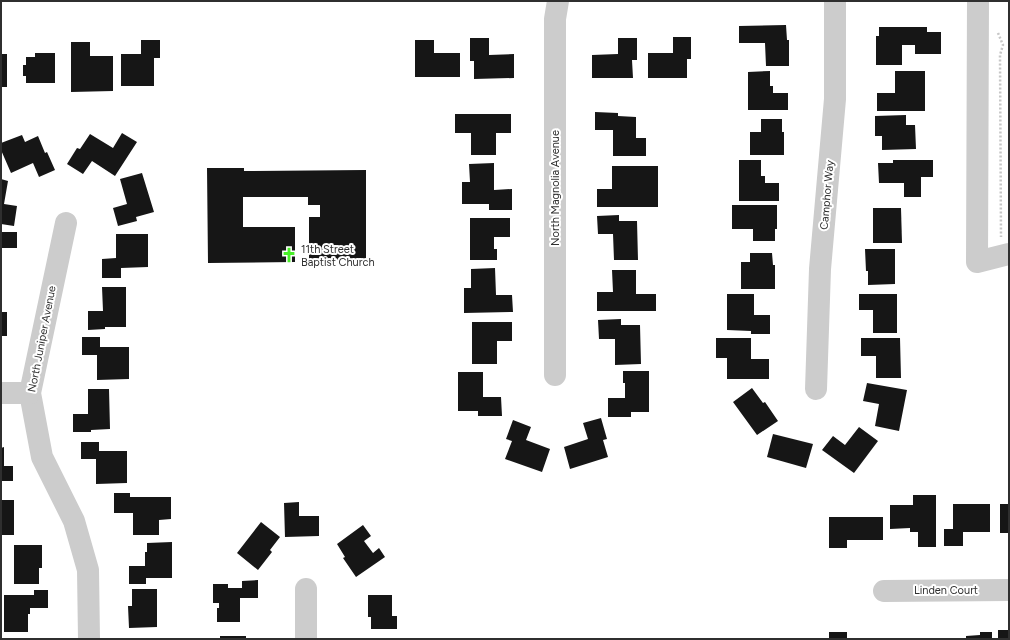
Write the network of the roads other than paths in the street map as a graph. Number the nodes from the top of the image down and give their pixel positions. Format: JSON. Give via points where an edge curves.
{"nodes":[{"id":1,"x":558,"y":1,"type":"edge"},
{"id":2,"x":835,"y":1,"type":"edge"},
{"id":3,"x":978,"y":1,"type":"edge"},
{"id":4,"x":66,"y":223,"type":"dead end"},
{"id":5,"x":1007,"y":247,"type":"edge"},
{"id":6,"x":554,"y":376,"type":"dead end"},
{"id":7,"x":816,"y":389,"type":"dead end"},
{"id":8,"x":1,"y":393,"type":"edge"},
{"id":9,"x":30,"y":393,"type":"junction"},
{"id":10,"x":306,"y":589,"type":"dead end"},
{"id":11,"x":1009,"y":590,"type":"edge"},
{"id":12,"x":884,"y":591,"type":"dead end"},
{"id":13,"x":89,"y":639,"type":"edge"},
{"id":14,"x":306,"y":639,"type":"edge"}],
"edges":[{"from":1,"to":6,"type":"street","name":"North Magnolia Avenue","via":[[555,19]]},
{"from":2,"to":7,"type":"street","name":"Camphor Way","via":[[835,99],[820,269]]},
{"from":3,"to":5,"type":"street","via":[[977,262]]},
{"from":4,"to":9,"type":"street","name":"North Juniper Avenue"},
{"from":8,"to":9,"type":"street"},
{"from":9,"to":13,"type":"street","name":"North Juniper Avenue","via":[[42,457],[74,521],[88,570]]},
{"from":10,"to":14,"type":"street"},
{"from":11,"to":12,"type":"street","name":"Linden Court"}]}
